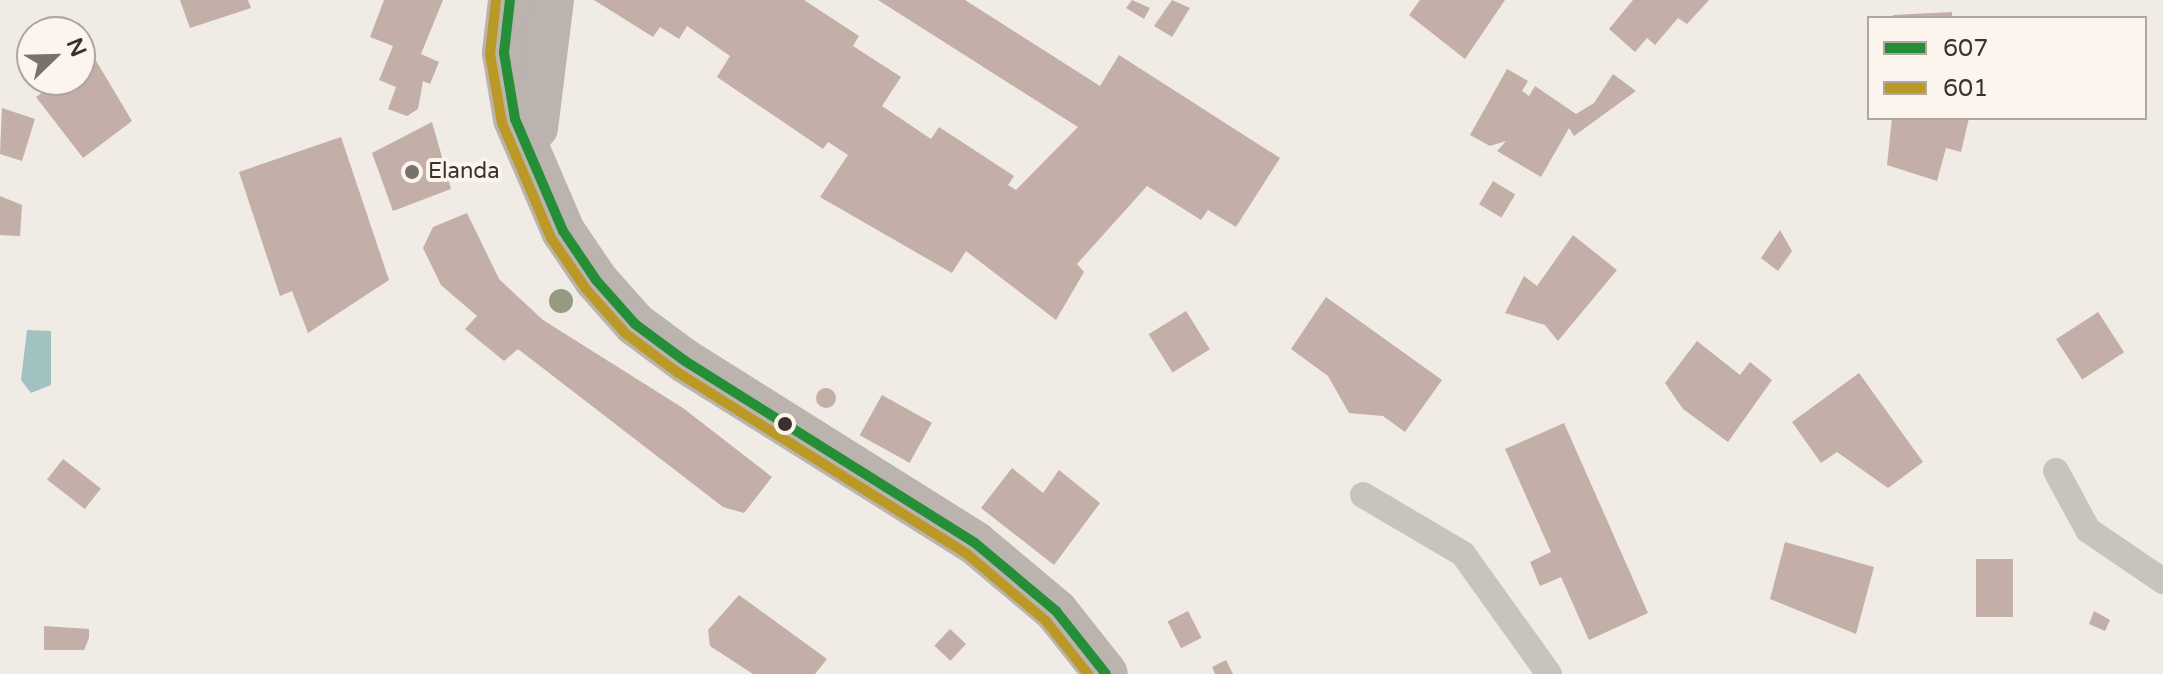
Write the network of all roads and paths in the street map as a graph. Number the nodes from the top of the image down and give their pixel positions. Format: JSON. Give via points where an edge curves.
{"nodes":[{"id":1,"x":510,"y":0,"type":"edge"},
{"id":2,"x":552,"y":0,"type":"edge"},
{"id":3,"x":536,"y":170,"type":"junction"},
{"id":4,"x":2056,"y":471,"type":"dead end"},
{"id":5,"x":1363,"y":495,"type":"dead end"},
{"id":6,"x":2163,"y":581,"type":"edge"},
{"id":7,"x":1106,"y":674,"type":"edge"},
{"id":8,"x":1549,"y":674,"type":"edge"}],
"edges":[{"from":1,"to":3,"type":"main road","via":[[504,53],[510,92]]},
{"from":2,"to":3,"type":"main road","via":[[536,87]]},
{"from":3,"to":7,"type":"main road","via":[[563,231],[635,324],[975,543],[1056,611]]},
{"from":4,"to":6,"type":"lane","via":[[2088,530]]},
{"from":5,"to":8,"type":"lane","via":[[1463,554]]}]}
